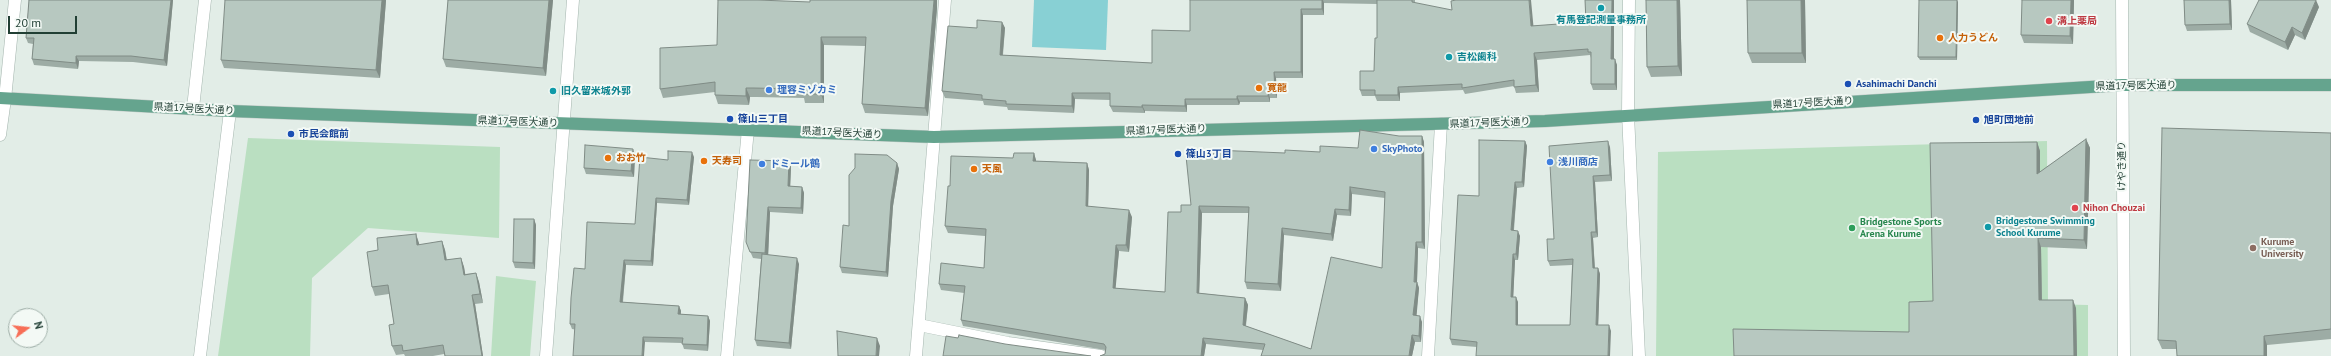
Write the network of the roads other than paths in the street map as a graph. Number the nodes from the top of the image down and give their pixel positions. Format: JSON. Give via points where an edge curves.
{"nodes":[{"id":1,"x":15,"y":0,"type":"edge"},
{"id":2,"x":205,"y":0,"type":"edge"},
{"id":3,"x":573,"y":0,"type":"edge"},
{"id":4,"x":945,"y":0,"type":"edge"},
{"id":5,"x":1629,"y":0,"type":"edge"},
{"id":6,"x":2122,"y":0,"type":"edge"},
{"id":7,"x":2122,"y":85,"type":"junction"},
{"id":8,"x":2331,"y":85,"type":"edge"},
{"id":9,"x":2,"y":98,"type":"edge"},
{"id":10,"x":194,"y":108,"type":"junction"},
{"id":11,"x":230,"y":111,"type":"junction"},
{"id":12,"x":1628,"y":114,"type":"junction"},
{"id":13,"x":565,"y":124,"type":"junction"},
{"id":14,"x":1440,"y":124,"type":"junction"},
{"id":15,"x":748,"y":129,"type":"junction"},
{"id":16,"x":0,"y":135,"type":"edge"},
{"id":17,"x":934,"y":137,"type":"junction"},
{"id":18,"x":919,"y":325,"type":"junction"},
{"id":19,"x":200,"y":356,"type":"edge"},
{"id":20,"x":546,"y":356,"type":"edge"},
{"id":21,"x":727,"y":356,"type":"edge"},
{"id":22,"x":916,"y":356,"type":"edge"},
{"id":23,"x":1101,"y":356,"type":"edge"},
{"id":24,"x":1428,"y":356,"type":"edge"},
{"id":25,"x":1639,"y":356,"type":"edge"},
{"id":26,"x":2124,"y":356,"type":"edge"}],
"edges":[{"from":1,"to":9,"type":"street"},
{"from":2,"to":10,"type":"street"},
{"from":3,"to":13,"type":"street"},
{"from":4,"to":17,"type":"street"},
{"from":5,"to":12,"type":"street"},
{"from":6,"to":7,"type":"street","name":"けやき通り"},
{"from":7,"to":8,"type":"main road","name":"県道17号医大通り"},
{"from":7,"to":12,"type":"main road","name":"県道17号医大通り"},
{"from":7,"to":26,"type":"street","name":"けやき通り"},
{"from":9,"to":10,"type":"main road","name":"県道17号医大通り"},
{"from":9,"to":16,"type":"street"},
{"from":10,"to":11,"type":"main road","name":"県道17号医大通り"},
{"from":11,"to":13,"type":"main road","name":"県道17号医大通り"},
{"from":11,"to":19,"type":"street"},
{"from":12,"to":14,"type":"main road","name":"県道17号医大通り","via":[[1544,121]]},
{"from":12,"to":25,"type":"street"},
{"from":13,"to":15,"type":"main road","name":"県道17号医大通り"},
{"from":13,"to":20,"type":"street"},
{"from":14,"to":17,"type":"main road","name":"県道17号医大通り"},
{"from":14,"to":24,"type":"street"},
{"from":15,"to":17,"type":"main road","name":"県道17号医大通り"},
{"from":15,"to":21,"type":"street"},
{"from":17,"to":18,"type":"street"},
{"from":18,"to":22,"type":"street"},
{"from":18,"to":23,"type":"street","via":[[1008,343]]}]}
